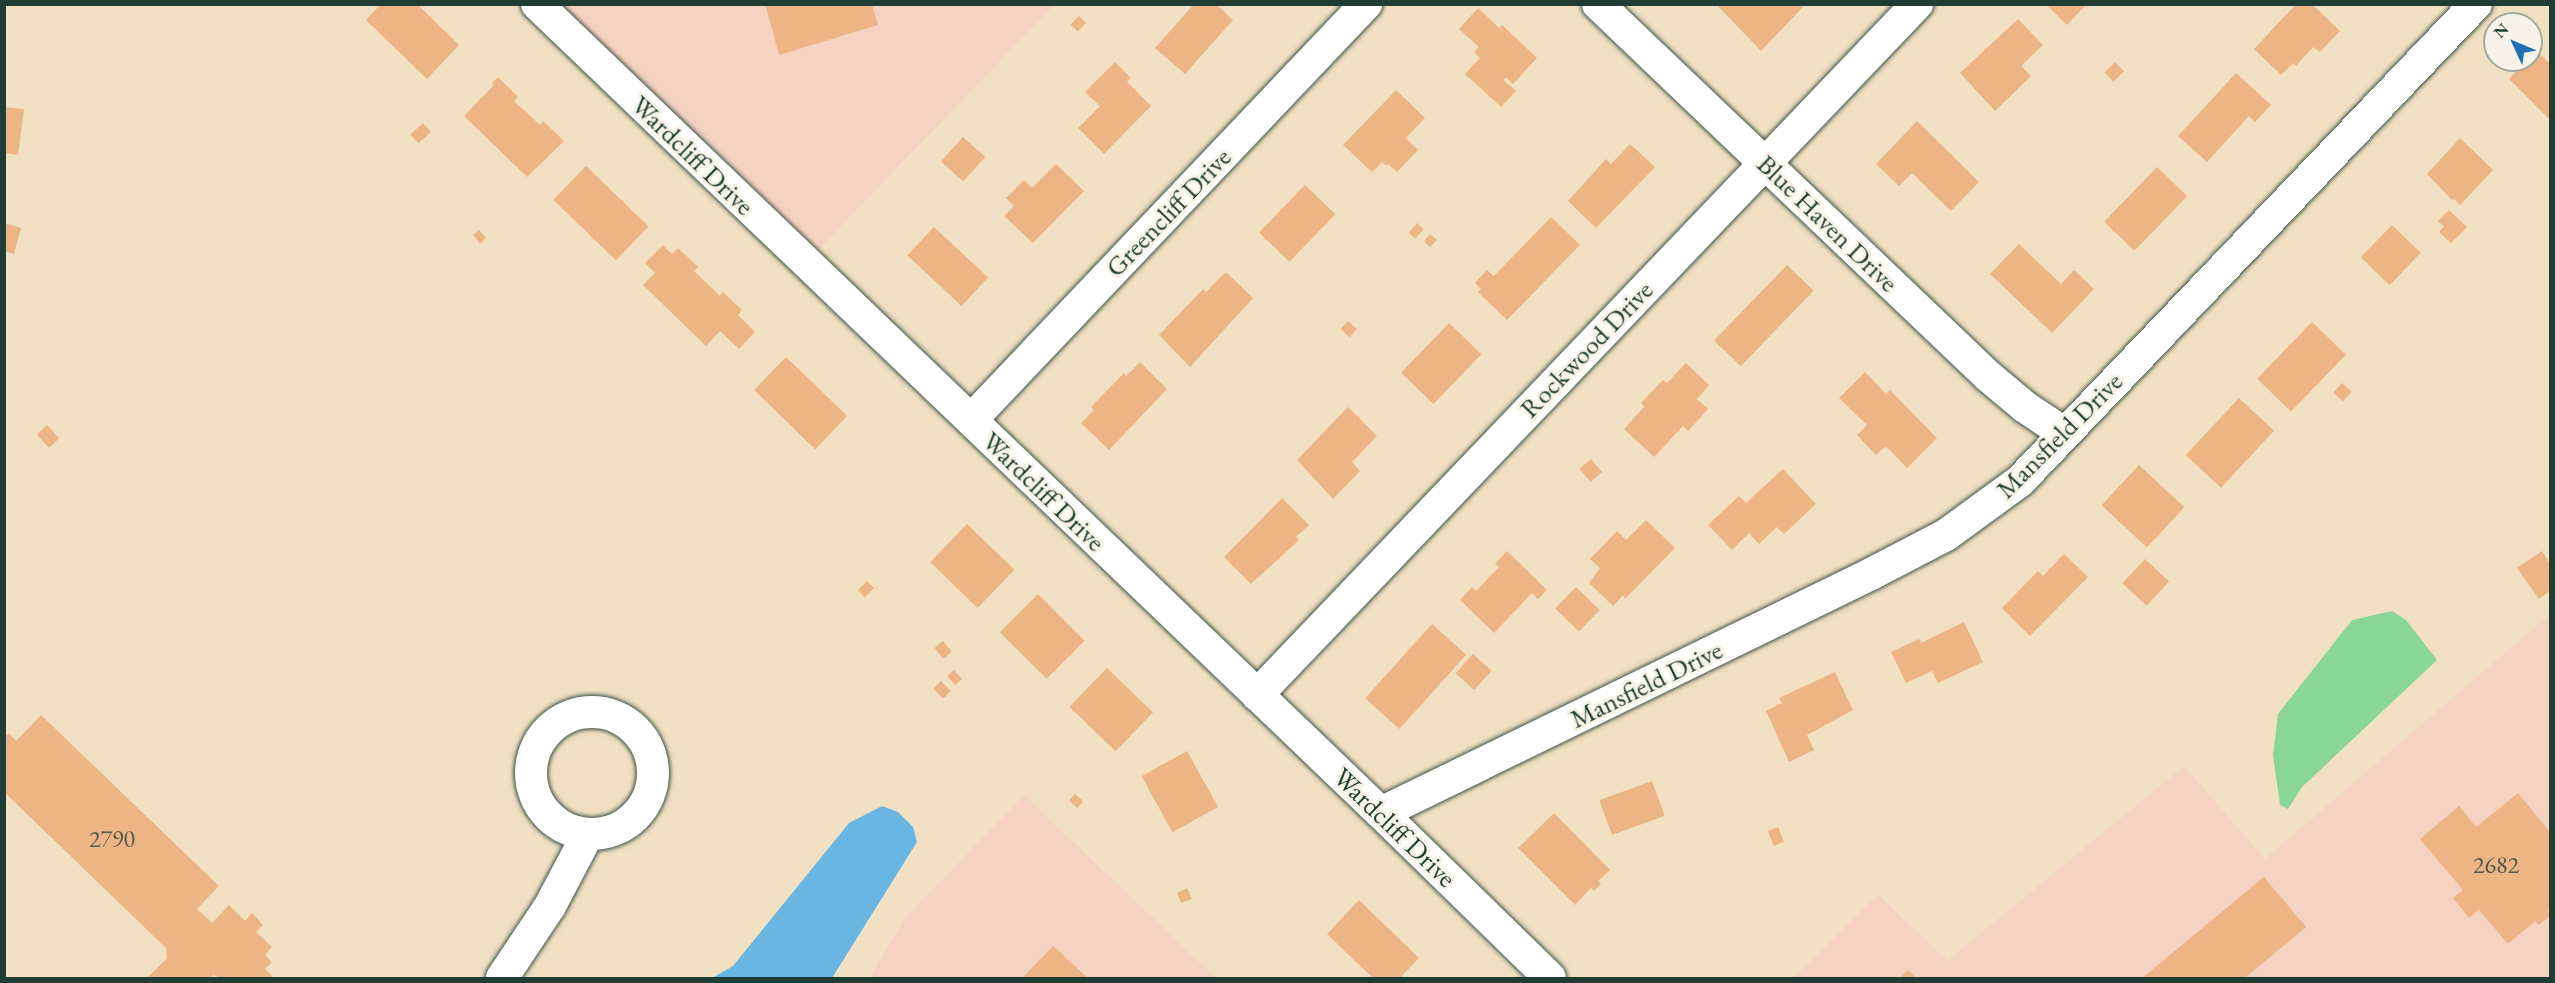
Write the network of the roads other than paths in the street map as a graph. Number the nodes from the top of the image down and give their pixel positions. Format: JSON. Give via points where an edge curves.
{"nodes":[{"id":1,"x":537,"y":4,"type":"edge"},
{"id":2,"x":1366,"y":4,"type":"edge"},
{"id":3,"x":1598,"y":4,"type":"edge"},
{"id":4,"x":1917,"y":4,"type":"edge"},
{"id":5,"x":2476,"y":4,"type":"edge"},
{"id":6,"x":1764,"y":163,"type":"junction"},
{"id":7,"x":971,"y":420,"type":"junction"},
{"id":8,"x":2064,"y":433,"type":"junction"},
{"id":9,"x":1257,"y":695,"type":"junction"},
{"id":10,"x":1381,"y":813,"type":"junction"},
{"id":11,"x":588,"y":834,"type":"dead end"},
{"id":12,"x":502,"y":978,"type":"edge"},
{"id":13,"x":1550,"y":978,"type":"edge"}],
"edges":[{"from":1,"to":7,"type":"street","name":"Wardcliff Drive"},
{"from":2,"to":7,"type":"street","name":"Greencliff Drive"},
{"from":3,"to":6,"type":"street","name":"Blue Haven Drive"},
{"from":4,"to":6,"type":"street","name":"Rockwood Drive"},
{"from":5,"to":8,"type":"street","name":"Mansfield Drive"},
{"from":6,"to":8,"type":"street","name":"Blue Haven Drive","via":[[1988,376]]},
{"from":6,"to":9,"type":"street","name":"Rockwood Drive"},
{"from":7,"to":9,"type":"street","name":"Wardcliff Drive"},
{"from":8,"to":10,"type":"street","name":"Mansfield Drive","via":[[2020,481],[1946,535]]},
{"from":9,"to":10,"type":"street","name":"Wardcliff Drive"},
{"from":10,"to":13,"type":"street","name":"Wardcliff Drive"},
{"from":11,"to":12,"type":"street","via":[[550,906]]}]}
